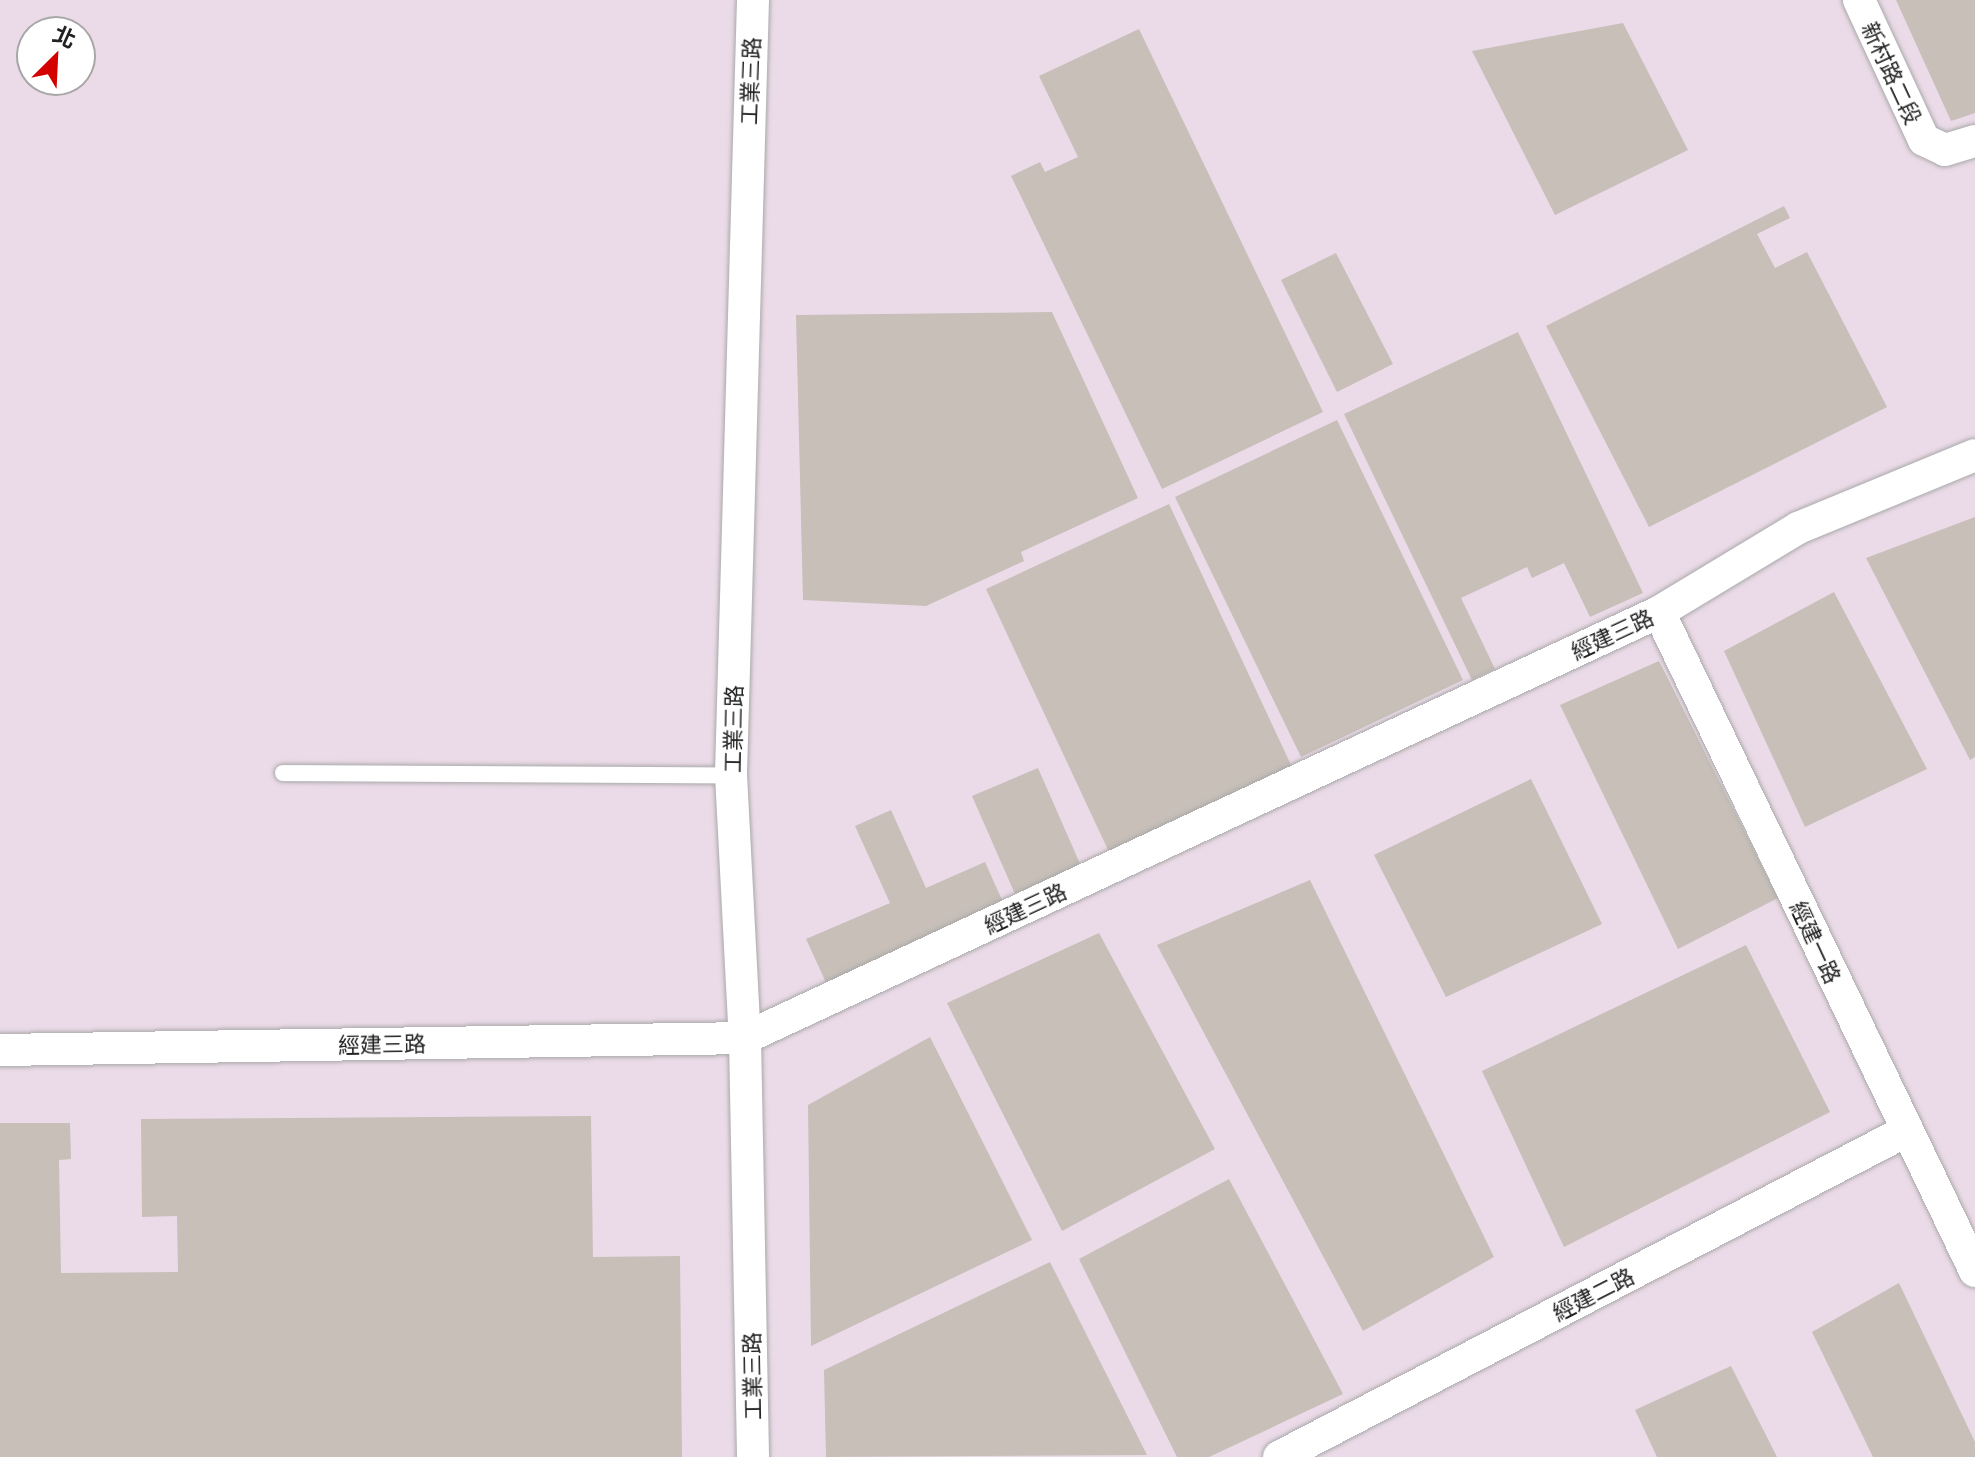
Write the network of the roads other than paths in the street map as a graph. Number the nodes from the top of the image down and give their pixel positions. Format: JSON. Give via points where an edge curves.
{"nodes":[{"id":1,"x":753,"y":0,"type":"edge"},
{"id":2,"x":1859,"y":0,"type":"edge"},
{"id":3,"x":1975,"y":141,"type":"edge"},
{"id":4,"x":1975,"y":455,"type":"edge"},
{"id":5,"x":1659,"y":612,"type":"junction"},
{"id":6,"x":283,"y":773,"type":"dead end"},
{"id":7,"x":731,"y":775,"type":"junction"},
{"id":8,"x":745,"y":1038,"type":"junction"},
{"id":9,"x":0,"y":1050,"type":"edge"},
{"id":10,"x":1906,"y":1131,"type":"junction"},
{"id":11,"x":1975,"y":1271,"type":"edge"},
{"id":12,"x":753,"y":1457,"type":"edge"},
{"id":13,"x":1279,"y":1457,"type":"edge"}],
"edges":[{"from":1,"to":7,"type":"street","name":"工業三路"},
{"from":2,"to":3,"type":"street","name":"新村路二段","via":[[1924,140],[1945,150]]},
{"from":4,"to":5,"type":"street","name":"經建三路","via":[[1798,528]]},
{"from":5,"to":8,"type":"street","name":"經建三路"},
{"from":5,"to":10,"type":"street","name":"經建一路"},
{"from":6,"to":7,"type":"lane"},
{"from":7,"to":8,"type":"street","name":"工業三路"},
{"from":8,"to":9,"type":"street","name":"經建三路"},
{"from":8,"to":12,"type":"street","name":"工業三路"},
{"from":10,"to":11,"type":"street","name":"經建一路"},
{"from":10,"to":13,"type":"street","name":"經建二路"}]}
